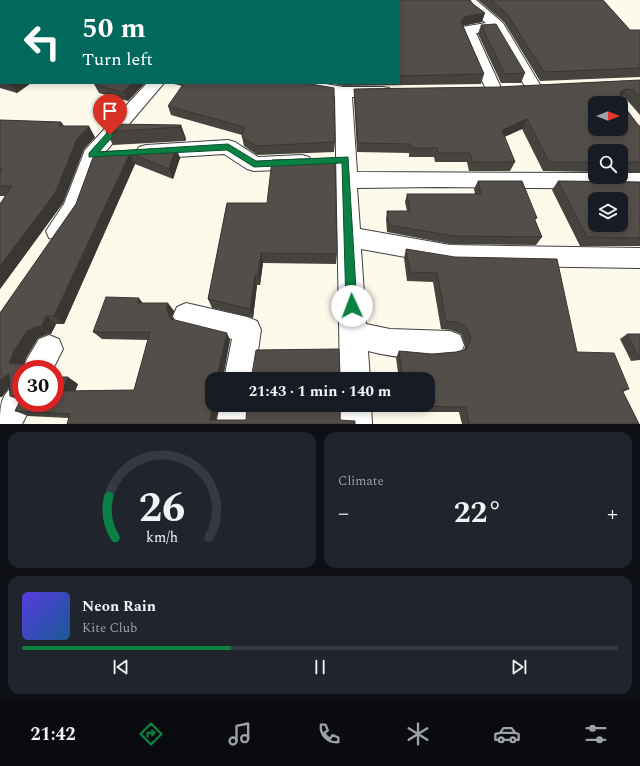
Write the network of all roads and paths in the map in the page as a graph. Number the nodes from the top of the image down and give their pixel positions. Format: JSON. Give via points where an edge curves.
{"nodes":[{"id":1,"x":469,"y":0,"type":"edge"},
{"id":2,"x":498,"y":26,"type":"junction"},
{"id":3,"x":155,"y":84,"type":"edge"},
{"id":4,"x":300,"y":84,"type":"edge"},
{"id":5,"x":398,"y":91,"type":"edge"},
{"id":6,"x":342,"y":92,"type":"junction"},
{"id":7,"x":92,"y":155,"type":"junction"},
{"id":8,"x":336,"y":165,"type":"junction"},
{"id":9,"x":640,"y":181,"type":"edge"},
{"id":10,"x":349,"y":237,"type":"junction"},
{"id":11,"x":48,"y":245,"type":"edge"},
{"id":12,"x":640,"y":258,"type":"edge"},
{"id":13,"x":186,"y":316,"type":"dead end"},
{"id":14,"x":353,"y":334,"type":"junction"},
{"id":15,"x":450,"y":345,"type":"dead end"},
{"id":16,"x":240,"y":372,"type":"edge"},
{"id":17,"x":354,"y":372,"type":"edge"},
{"id":18,"x":12,"y":412,"type":"edge"},
{"id":19,"x":234,"y":412,"type":"edge"},
{"id":20,"x":356,"y":412,"type":"edge"},
{"id":21,"x":5,"y":424,"type":"edge"},
{"id":22,"x":232,"y":424,"type":"edge"},
{"id":23,"x":356,"y":424,"type":"edge"}],
"edges":[{"from":1,"to":2,"type":"street"},
{"from":2,"to":2,"type":"street","via":[[466,30],[514,89]]},
{"from":3,"to":7,"type":"street"},
{"from":4,"to":6,"type":"street"},
{"from":5,"to":6,"type":"street"},
{"from":6,"to":8,"type":"street"},
{"from":7,"to":8,"type":"street","via":[[228,147],[254,164]]},
{"from":7,"to":11,"type":"street","via":[[74,207]]},
{"from":8,"to":9,"type":"street","via":[[438,179]]},
{"from":8,"to":10,"type":"street"},
{"from":10,"to":12,"type":"street","via":[[450,255]]},
{"from":10,"to":14,"type":"street"},
{"from":13,"to":16,"type":"street","via":[[247,330]]},
{"from":14,"to":15,"type":"street","via":[[390,343]]},
{"from":14,"to":17,"type":"street"},
{"from":18,"to":21,"type":"street"},
{"from":19,"to":22,"type":"street"},
{"from":20,"to":23,"type":"street"}]}
